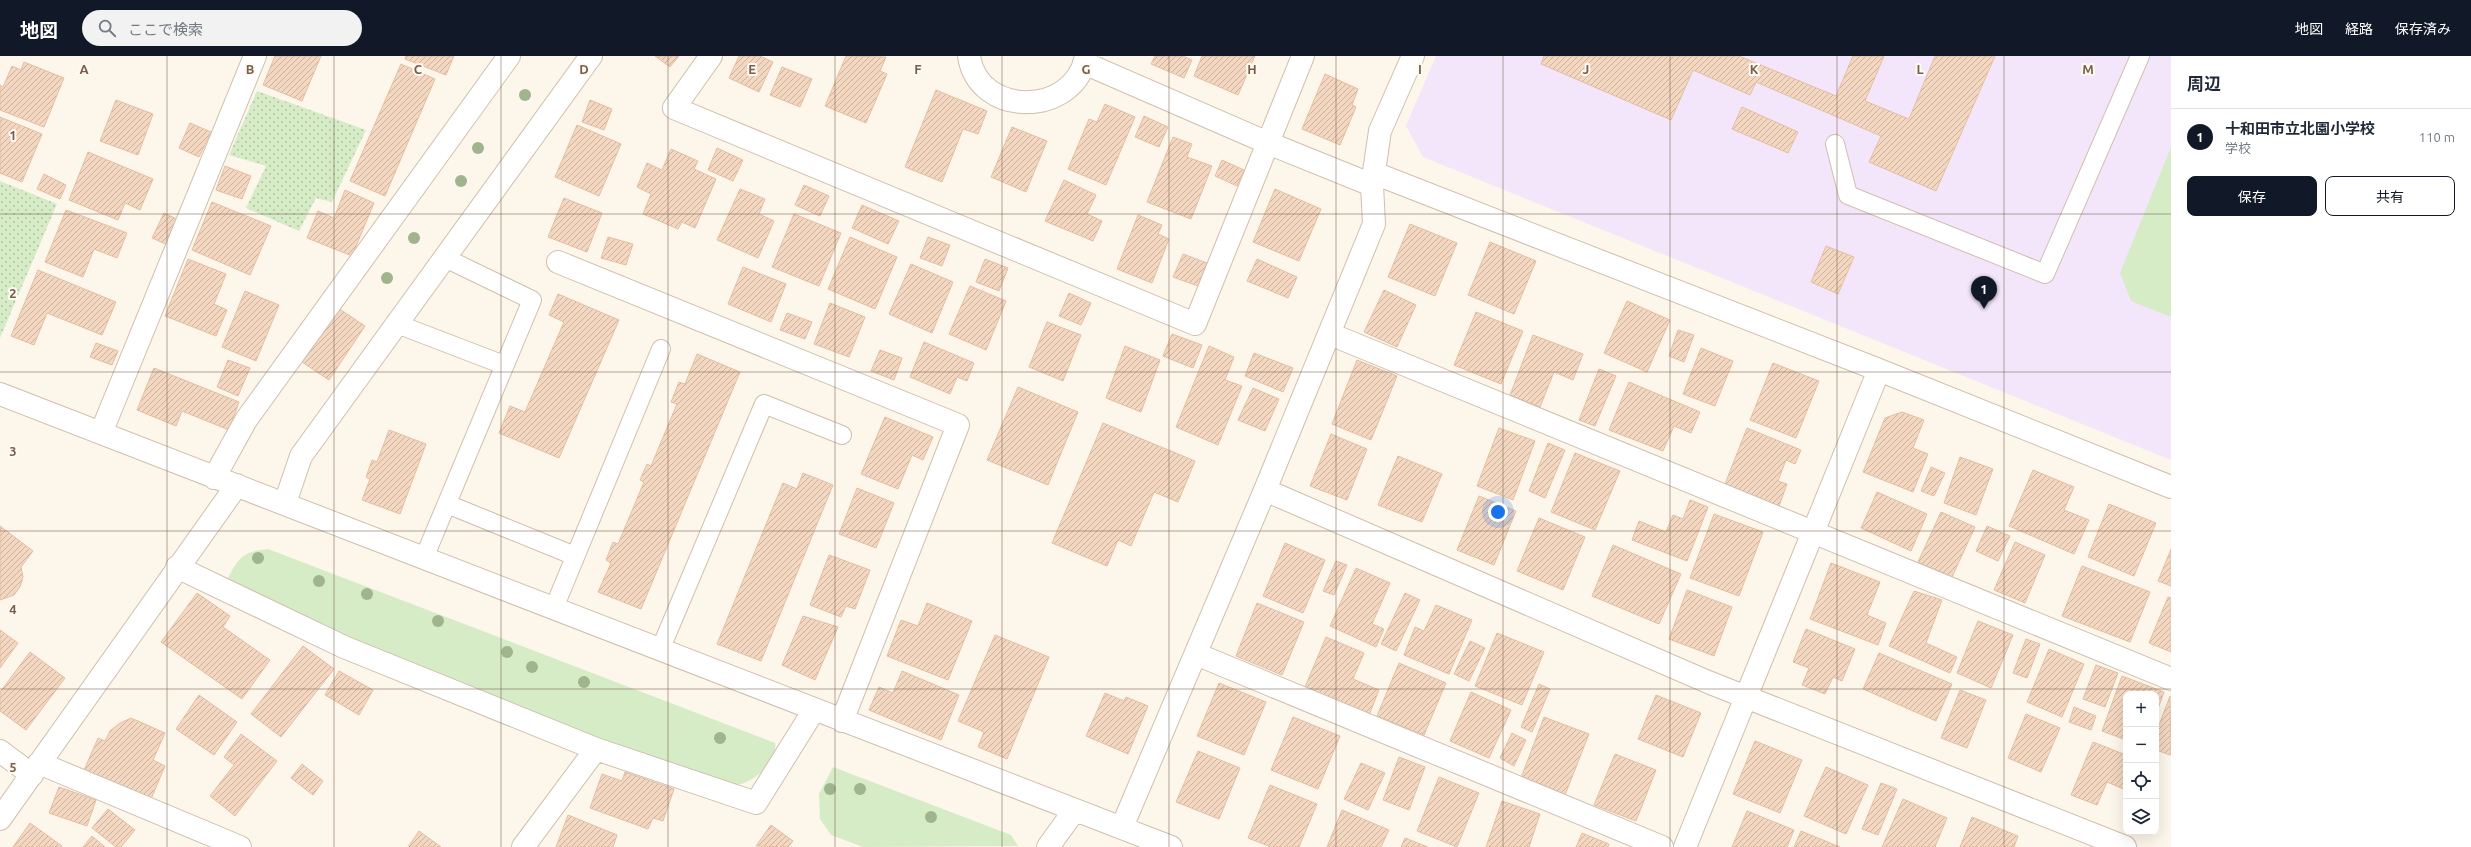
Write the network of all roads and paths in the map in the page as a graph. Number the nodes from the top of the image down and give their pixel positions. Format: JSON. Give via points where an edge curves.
{"nodes":[{"id":1,"x":255,"y":56,"type":"edge"},
{"id":2,"x":509,"y":56,"type":"edge"},
{"id":3,"x":591,"y":56,"type":"edge"},
{"id":4,"x":711,"y":56,"type":"edge"},
{"id":5,"x":969,"y":56,"type":"edge"},
{"id":6,"x":1303,"y":56,"type":"edge"},
{"id":7,"x":1413,"y":56,"type":"edge"},
{"id":8,"x":2140,"y":56,"type":"edge"},
{"id":9,"x":1085,"y":59,"type":"edge"},
{"id":10,"x":1268,"y":143,"type":"junction"},
{"id":11,"x":1834,"y":144,"type":"dead end"},
{"id":12,"x":1373,"y":179,"type":"junction"},
{"id":13,"x":445,"y":258,"type":"junction"},
{"id":14,"x":558,"y":262,"type":"dead end"},
{"id":15,"x":397,"y":324,"type":"junction"},
{"id":16,"x":1330,"y":334,"type":"junction"},
{"id":17,"x":661,"y":349,"type":"dead end"},
{"id":18,"x":504,"y":365,"type":"junction"},
{"id":19,"x":1879,"y":370,"type":"junction"},
{"id":20,"x":0,"y":394,"type":"edge"},
{"id":21,"x":101,"y":434,"type":"junction"},
{"id":22,"x":842,"y":435,"type":"dead end"},
{"id":23,"x":214,"y":478,"type":"junction"},
{"id":24,"x":237,"y":485,"type":"junction"},
{"id":25,"x":2171,"y":487,"type":"edge"},
{"id":26,"x":1265,"y":490,"type":"junction"},
{"id":27,"x":285,"y":503,"type":"junction"},
{"id":28,"x":447,"y":504,"type":"junction"},
{"id":29,"x":1812,"y":531,"type":"junction"},
{"id":30,"x":575,"y":556,"type":"junction"},
{"id":31,"x":424,"y":558,"type":"junction"},
{"id":32,"x":177,"y":567,"type":"junction"},
{"id":33,"x":554,"y":608,"type":"junction"},
{"id":34,"x":660,"y":650,"type":"junction"},
{"id":35,"x":1196,"y":654,"type":"junction"},
{"id":36,"x":2171,"y":679,"type":"edge"},
{"id":37,"x":1745,"y":696,"type":"junction"},
{"id":38,"x":814,"y":710,"type":"junction"},
{"id":39,"x":842,"y":721,"type":"junction"},
{"id":40,"x":596,"y":749,"type":"junction"},
{"id":41,"x":0,"y":751,"type":"edge"},
{"id":42,"x":35,"y":769,"type":"junction"},
{"id":43,"x":1074,"y":811,"type":"junction"},
{"id":44,"x":0,"y":819,"type":"edge"},
{"id":45,"x":1122,"y":827,"type":"junction"},
{"id":46,"x":240,"y":847,"type":"edge"},
{"id":47,"x":523,"y":847,"type":"edge"},
{"id":48,"x":1048,"y":847,"type":"edge"},
{"id":49,"x":1171,"y":847,"type":"edge"},
{"id":50,"x":1662,"y":847,"type":"edge"},
{"id":51,"x":1685,"y":847,"type":"edge"},
{"id":52,"x":2125,"y":847,"type":"edge"}],
"edges":[{"from":1,"to":21,"type":"street"},
{"from":2,"to":23,"type":"street","via":[[246,420]]},
{"from":3,"to":13,"type":"street"},
{"from":4,"to":10,"type":"street","via":[[674,108],[1195,324]]},
{"from":5,"to":9,"type":"street","via":[[978,78],[991,92],[1008,100],[1026,104],[1045,101],[1062,92],[1076,79]]},
{"from":6,"to":10,"type":"street"},
{"from":7,"to":12,"type":"street","via":[[1380,131]]},
{"from":8,"to":11,"type":"lane","via":[[2045,274],[1848,195]]},
{"from":9,"to":10,"type":"street"},
{"from":10,"to":12,"type":"street"},
{"from":12,"to":16,"type":"street","via":[[1374,224]]},
{"from":12,"to":19,"type":"street"},
{"from":13,"to":15,"type":"street"},
{"from":13,"to":18,"type":"lane","via":[[532,300]]},
{"from":14,"to":39,"type":"street","via":[[958,424]]},
{"from":15,"to":18,"type":"lane"},
{"from":15,"to":27,"type":"street","via":[[301,456]]},
{"from":16,"to":26,"type":"street"},
{"from":16,"to":29,"type":"street"},
{"from":17,"to":30,"type":"lane"},
{"from":18,"to":28,"type":"lane"},
{"from":19,"to":25,"type":"street"},
{"from":19,"to":29,"type":"street"},
{"from":20,"to":21,"type":"street"},
{"from":21,"to":23,"type":"street"},
{"from":22,"to":34,"type":"lane","via":[[764,404]]},
{"from":23,"to":24,"type":"street"},
{"from":24,"to":27,"type":"street"},
{"from":24,"to":32,"type":"street"},
{"from":26,"to":35,"type":"street"},
{"from":26,"to":37,"type":"street","via":[[1700,679]]},
{"from":27,"to":31,"type":"street"},
{"from":28,"to":30,"type":"lane"},
{"from":28,"to":31,"type":"lane"},
{"from":29,"to":36,"type":"street"},
{"from":29,"to":37,"type":"street"},
{"from":30,"to":33,"type":"lane"},
{"from":31,"to":33,"type":"street"},
{"from":32,"to":40,"type":"street","via":[[344,647]]},
{"from":32,"to":42,"type":"street"},
{"from":33,"to":34,"type":"street"},
{"from":34,"to":38,"type":"street"},
{"from":35,"to":45,"type":"street"},
{"from":35,"to":50,"type":"street"},
{"from":37,"to":51,"type":"street"},
{"from":37,"to":52,"type":"street"},
{"from":38,"to":39,"type":"street"},
{"from":38,"to":40,"type":"street","via":[[756,802]]},
{"from":39,"to":43,"type":"street"},
{"from":40,"to":47,"type":"street"},
{"from":41,"to":42,"type":"street"},
{"from":42,"to":44,"type":"street"},
{"from":42,"to":46,"type":"street"},
{"from":43,"to":45,"type":"street"},
{"from":43,"to":48,"type":"street"},
{"from":45,"to":49,"type":"street"}]}
